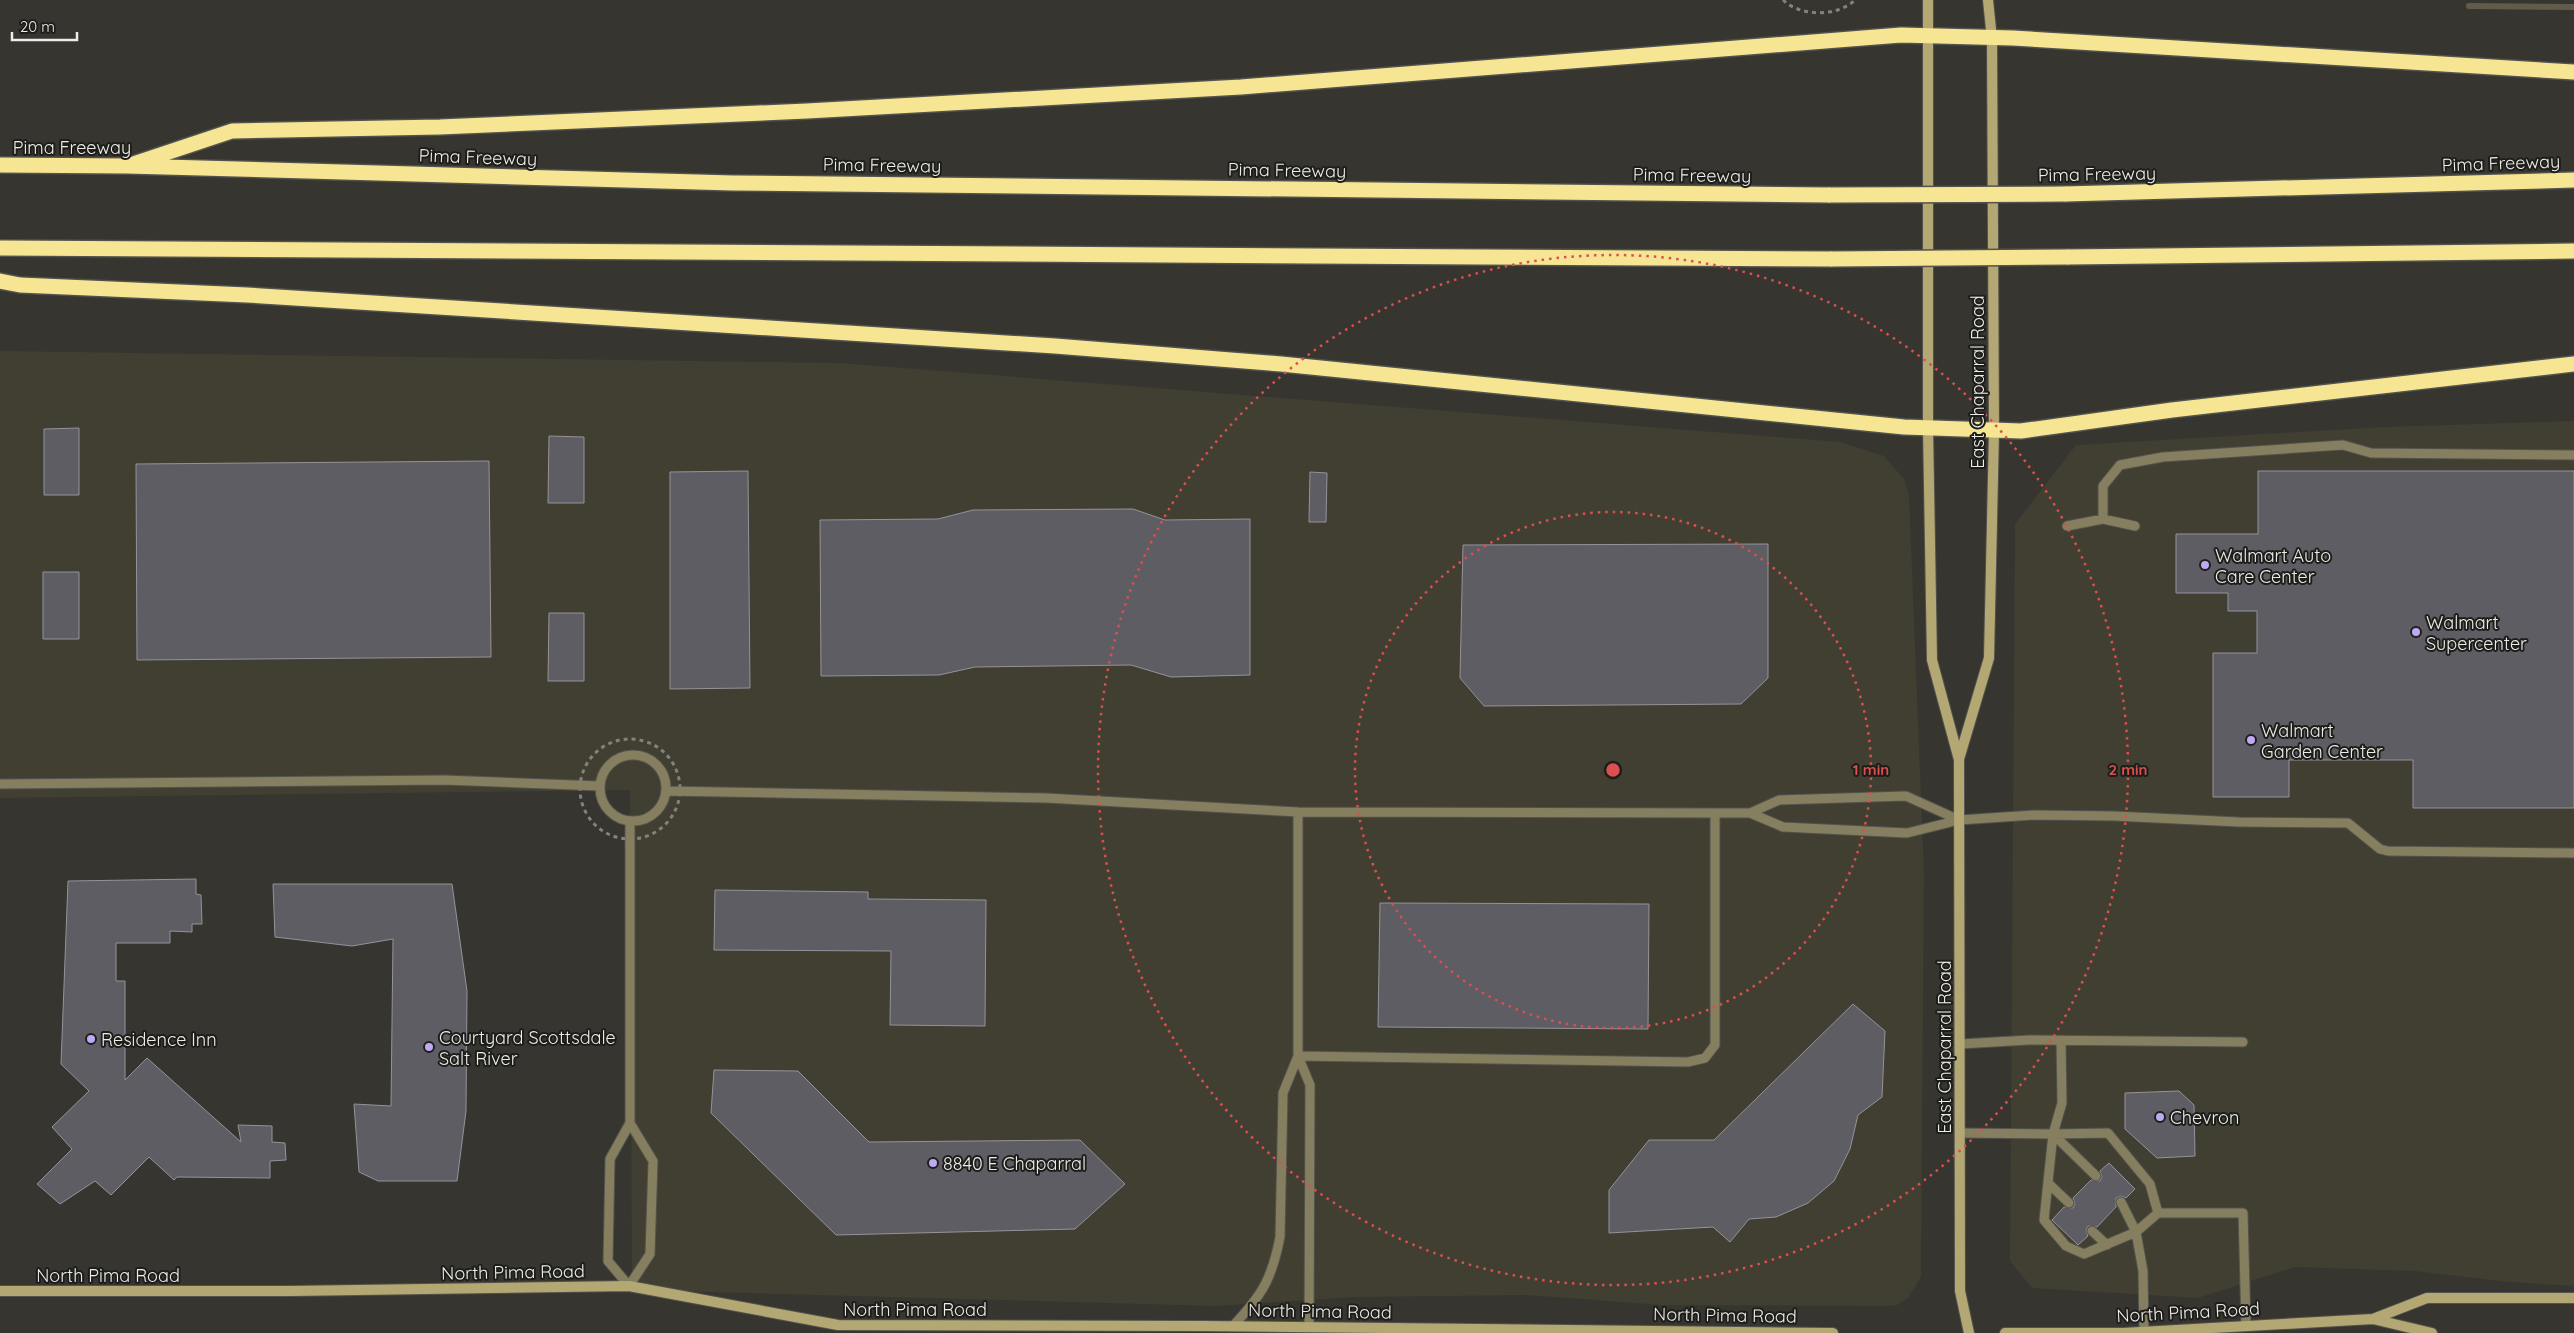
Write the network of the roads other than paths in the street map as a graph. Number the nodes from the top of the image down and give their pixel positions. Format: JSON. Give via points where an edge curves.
{"nodes":[{"id":1,"x":1928,"y":0,"type":"edge"},
{"id":2,"x":1988,"y":0,"type":"edge"},
{"id":3,"x":1928,"y":36,"type":"junction"},
{"id":4,"x":1992,"y":39,"type":"junction"},
{"id":5,"x":2574,"y":72,"type":"edge"},
{"id":6,"x":0,"y":166,"type":"edge"},
{"id":7,"x":127,"y":166,"type":"junction"},
{"id":8,"x":2574,"y":180,"type":"edge"},
{"id":9,"x":0,"y":248,"type":"edge"},
{"id":10,"x":2574,"y":251,"type":"edge"},
{"id":11,"x":0,"y":281,"type":"edge"},
{"id":12,"x":2574,"y":364,"type":"edge"},
{"id":13,"x":1928,"y":428,"type":"junction"},
{"id":14,"x":1994,"y":431,"type":"junction"},
{"id":15,"x":2574,"y":455,"type":"edge"},
{"id":16,"x":2103,"y":519,"type":"junction"},
{"id":17,"x":2067,"y":526,"type":"dead end"},
{"id":18,"x":2135,"y":526,"type":"dead end"},
{"id":19,"x":1958,"y":760,"type":"junction"},
{"id":20,"x":0,"y":784,"type":"edge"},
{"id":21,"x":600,"y":786,"type":"junction"},
{"id":22,"x":666,"y":791,"type":"junction"},
{"id":23,"x":1298,"y":812,"type":"junction"},
{"id":24,"x":1715,"y":813,"type":"junction"},
{"id":25,"x":1750,"y":813,"type":"junction"},
{"id":26,"x":1959,"y":820,"type":"junction"},
{"id":27,"x":630,"y":822,"type":"junction"},
{"id":28,"x":2574,"y":853,"type":"edge"},
{"id":29,"x":2061,"y":1041,"type":"junction"},
{"id":30,"x":2243,"y":1042,"type":"dead end"},
{"id":31,"x":1960,"y":1044,"type":"junction"},
{"id":32,"x":1298,"y":1056,"type":"junction"},
{"id":33,"x":630,"y":1122,"type":"junction"},
{"id":34,"x":1961,"y":1133,"type":"junction"},
{"id":35,"x":2053,"y":1134,"type":"junction"},
{"id":36,"x":2096,"y":1176,"type":"dead end"},
{"id":37,"x":2048,"y":1183,"type":"junction"},
{"id":38,"x":2121,"y":1202,"type":"dead end"},
{"id":39,"x":2069,"y":1203,"type":"dead end"},
{"id":40,"x":2158,"y":1212,"type":"junction"},
{"id":41,"x":2092,"y":1231,"type":"dead end"},
{"id":42,"x":2136,"y":1232,"type":"junction"},
{"id":43,"x":2107,"y":1246,"type":"junction"},
{"id":44,"x":629,"y":1286,"type":"junction"},
{"id":45,"x":0,"y":1292,"type":"edge"},
{"id":46,"x":2574,"y":1298,"type":"edge"},
{"id":47,"x":2373,"y":1319,"type":"junction"},
{"id":48,"x":1233,"y":1326,"type":"junction"},
{"id":49,"x":2246,"y":1326,"type":"junction"},
{"id":50,"x":1309,"y":1327,"type":"junction"},
{"id":51,"x":2144,"y":1332,"type":"junction"},
{"id":52,"x":1833,"y":1333,"type":"edge"},
{"id":53,"x":1968,"y":1333,"type":"edge"},
{"id":54,"x":2005,"y":1333,"type":"edge"},
{"id":55,"x":2432,"y":1333,"type":"edge"}],
"edges":[{"from":1,"to":3,"type":"main road","name":"East Chaparral Road"},
{"from":2,"to":4,"type":"main road","name":"East Chaparral Road"},
{"from":3,"to":4,"type":"highway"},
{"from":3,"to":7,"type":"highway","via":[[1901,35],[1241,87],[831,110],[440,127],[232,130]]},
{"from":3,"to":13,"type":"main road","name":"East Chaparral Road"},
{"from":4,"to":5,"type":"highway"},
{"from":4,"to":14,"type":"main road","name":"East Chaparral Road"},
{"from":6,"to":7,"type":"highway","name":"Pima Freeway"},
{"from":7,"to":8,"type":"highway","name":"Pima Freeway","bridge":true,"via":[[733,183],[1830,195],[2065,194]]},
{"from":9,"to":10,"type":"highway","bridge":true,"via":[[1832,259]]},
{"from":11,"to":13,"type":"highway","via":[[20,286],[247,295],[1055,346],[1281,364]]},
{"from":12,"to":14,"type":"highway","via":[[2172,410],[2021,431]]},
{"from":13,"to":14,"type":"highway"},
{"from":13,"to":19,"type":"main road","name":"East Chaparral Road","via":[[1932,660]]},
{"from":14,"to":19,"type":"main road","name":"East Chaparral Road","via":[[1988,658]]},
{"from":15,"to":16,"type":"lane","via":[[2371,453],[2343,445],[2163,457],[2120,466],[2110,474],[2103,486]]},
{"from":16,"to":17,"type":"lane"},
{"from":16,"to":18,"type":"lane"},
{"from":19,"to":26,"type":"main road","name":"East Chaparral Road"},
{"from":20,"to":21,"type":"lane","via":[[444,780]]},
{"from":21,"to":22,"type":"lane","via":[[605,771],[616,760],[636,755],[655,763],[666,780]]},
{"from":21,"to":27,"type":"lane","via":[[605,806]]},
{"from":22,"to":23,"type":"lane","via":[[1046,798]]},
{"from":22,"to":27,"type":"lane","via":[[658,810],[646,819]]},
{"from":23,"to":24,"type":"lane"},
{"from":23,"to":32,"type":"lane"},
{"from":24,"to":25,"type":"lane"},
{"from":24,"to":32,"type":"lane","via":[[1715,1045],[1705,1058],[1688,1062]]},
{"from":25,"to":26,"type":"lane","via":[[1783,827],[1907,833]]},
{"from":25,"to":26,"type":"lane","via":[[1779,800],[1906,796]]},
{"from":26,"to":28,"type":"lane","via":[[2068,815],[2348,823],[2380,849],[2388,851]]},
{"from":26,"to":31,"type":"main road","name":"East Chaparral Road"},
{"from":27,"to":33,"type":"lane"},
{"from":29,"to":30,"type":"lane"},
{"from":29,"to":31,"type":"lane"},
{"from":29,"to":35,"type":"lane","via":[[2062,1103]]},
{"from":31,"to":34,"type":"main road","name":"East Chaparral Road"},
{"from":32,"to":48,"type":"lane","via":[[1283,1093],[1280,1237],[1275,1259],[1265,1288]]},
{"from":32,"to":50,"type":"lane","via":[[1310,1084]]},
{"from":33,"to":44,"type":"lane","via":[[653,1161],[650,1254]]},
{"from":33,"to":44,"type":"lane","via":[[610,1159],[608,1261]]},
{"from":34,"to":35,"type":"lane"},
{"from":34,"to":53,"type":"main road","name":"East Chaparral Road","via":[[1960,1291]]},
{"from":35,"to":36,"type":"lane"},
{"from":35,"to":37,"type":"lane"},
{"from":35,"to":40,"type":"lane","via":[[2108,1133],[2150,1184]]},
{"from":37,"to":39,"type":"lane"},
{"from":37,"to":43,"type":"lane","via":[[2044,1220],[2066,1246],[2084,1254]]},
{"from":38,"to":42,"type":"lane"},
{"from":40,"to":42,"type":"lane"},
{"from":40,"to":49,"type":"lane","via":[[2243,1213]]},
{"from":41,"to":43,"type":"lane"},
{"from":42,"to":43,"type":"lane"},
{"from":42,"to":51,"type":"lane","via":[[2143,1272]]},
{"from":44,"to":45,"type":"main road","name":"North Pima Road"},
{"from":44,"to":48,"type":"main road","name":"North Pima Road","via":[[838,1325]]},
{"from":46,"to":47,"type":"main road","name":"North Pima Road","via":[[2427,1298]]},
{"from":47,"to":49,"type":"main road","name":"North Pima Road"},
{"from":47,"to":55,"type":"main road","name":"North Pima Road"},
{"from":48,"to":50,"type":"main road","name":"North Pima Road"},
{"from":49,"to":51,"type":"main road","name":"North Pima Road"},
{"from":50,"to":52,"type":"main road","name":"North Pima Road"},
{"from":51,"to":54,"type":"main road","name":"North Pima Road"}]}
